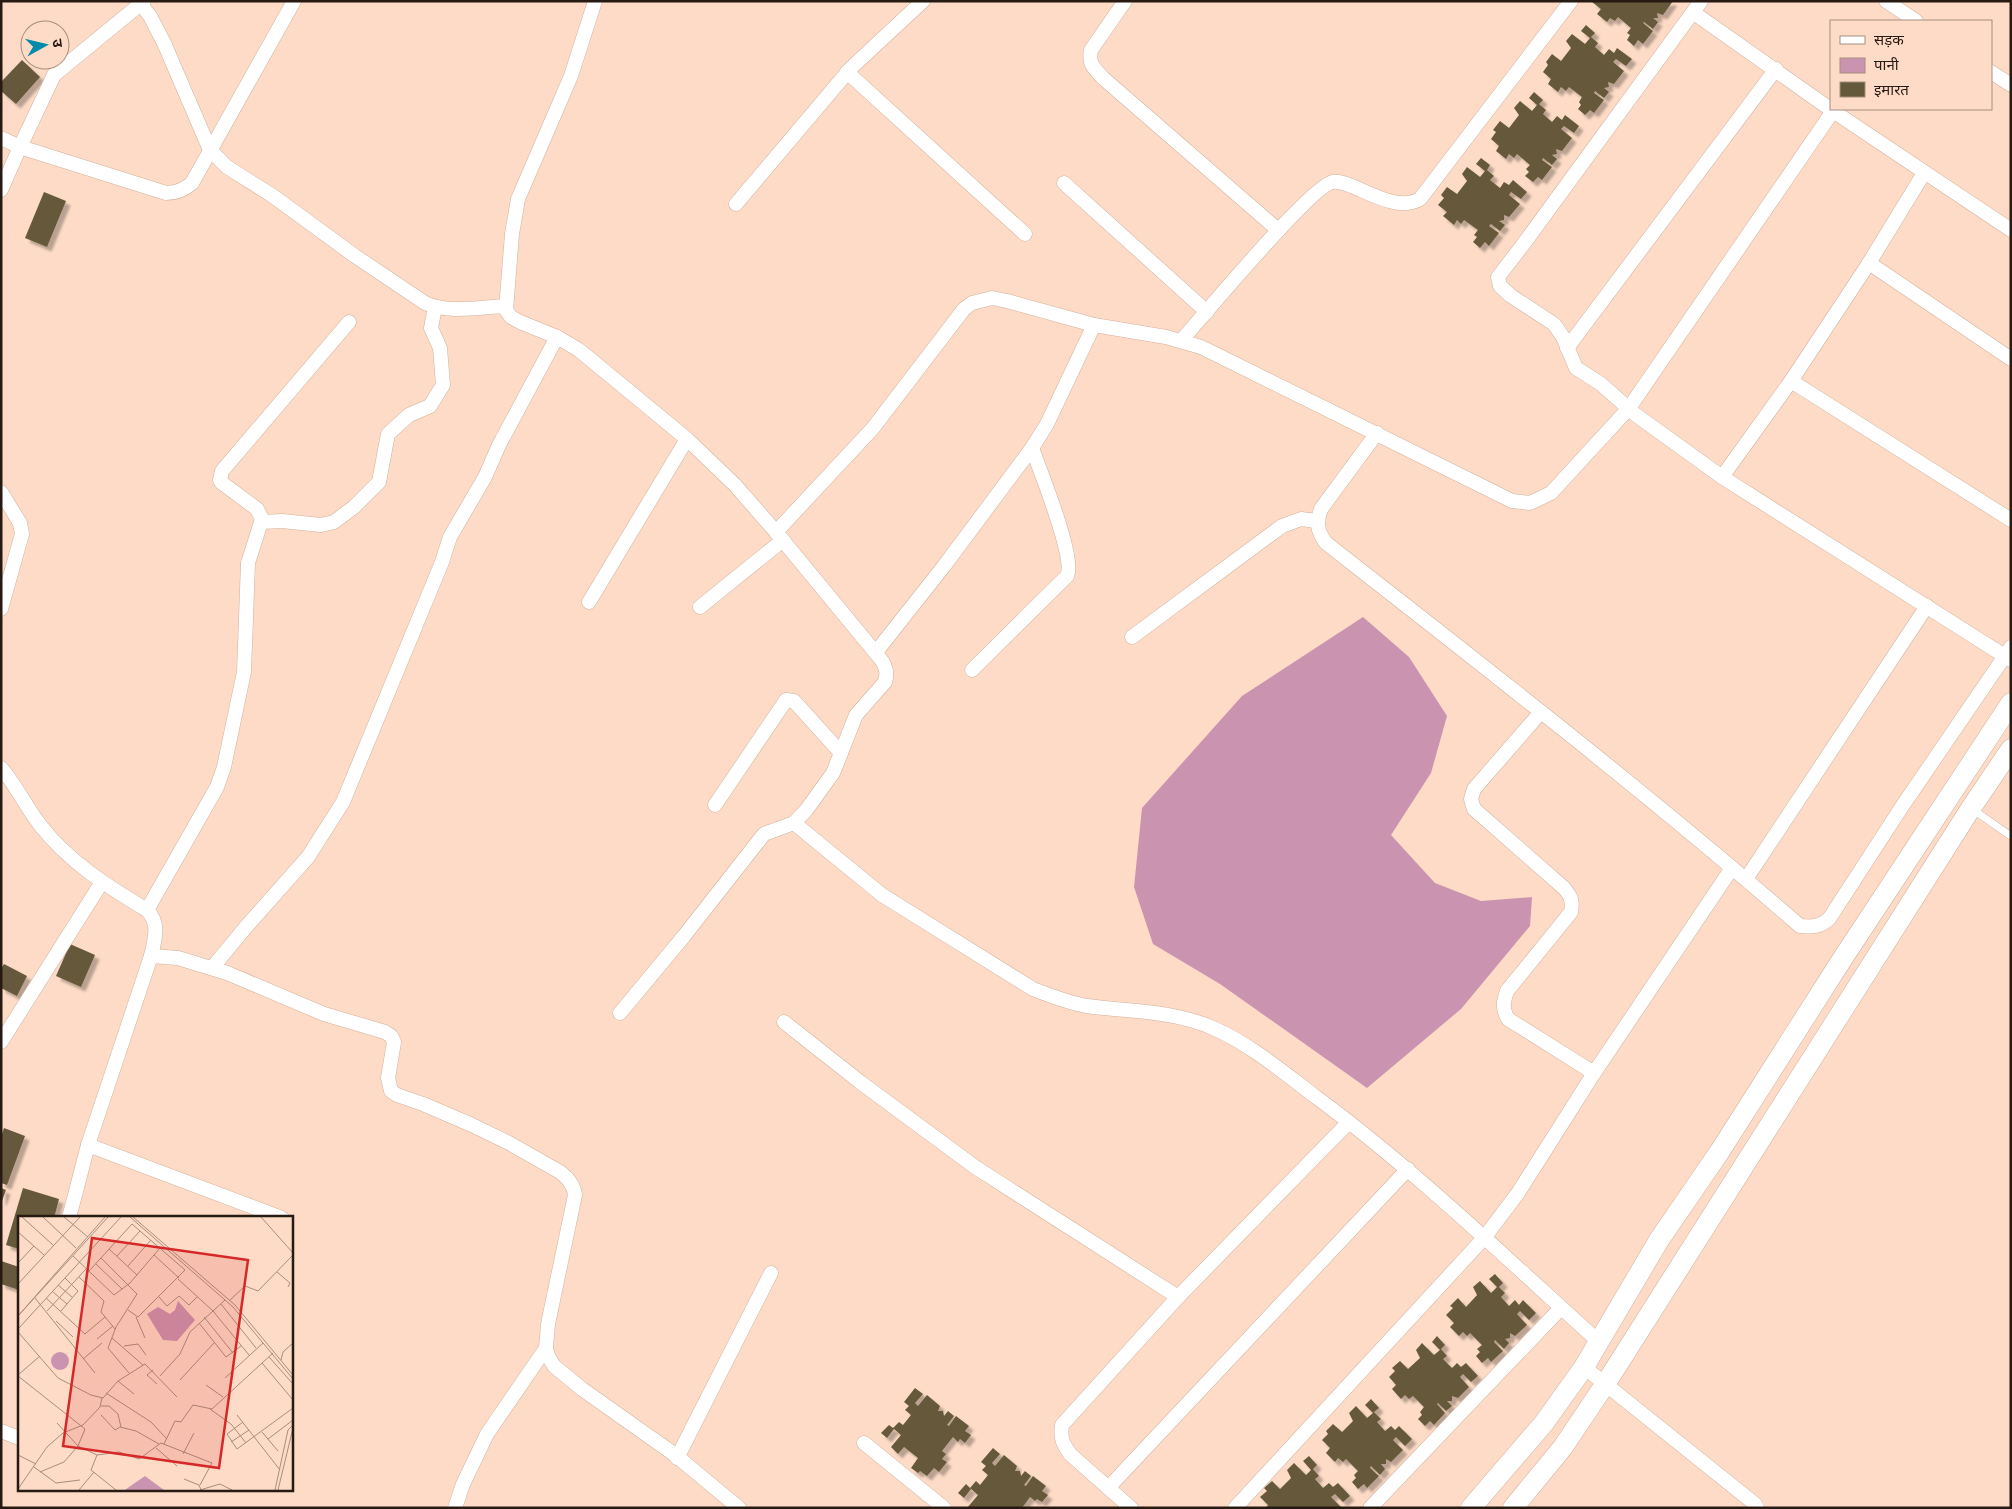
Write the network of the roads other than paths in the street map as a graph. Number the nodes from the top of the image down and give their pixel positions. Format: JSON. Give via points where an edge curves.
{"nodes":[{"id":1,"x":294,"y":1,"type":"edge"},
{"id":2,"x":595,"y":1,"type":"edge"},
{"id":3,"x":923,"y":1,"type":"edge"},
{"id":4,"x":1125,"y":1,"type":"edge"},
{"id":5,"x":1571,"y":1,"type":"edge"},
{"id":6,"x":1886,"y":1,"type":"edge"},
{"id":7,"x":141,"y":3,"type":"edge"},
{"id":8,"x":1698,"y":7,"type":"edge"},
{"id":9,"x":1914,"y":20,"type":"edge"},
{"id":10,"x":1776,"y":69,"type":"junction"},
{"id":11,"x":847,"y":72,"type":"junction"},
{"id":12,"x":1992,"y":73,"type":"edge"},
{"id":13,"x":2011,"y":85,"type":"edge"},
{"id":14,"x":1830,"y":108,"type":"edge"},
{"id":15,"x":1833,"y":110,"type":"joint"},
{"id":16,"x":1,"y":138,"type":"edge"},
{"id":17,"x":20,"y":146,"type":"junction"},
{"id":18,"x":210,"y":150,"type":"junction"},
{"id":19,"x":1924,"y":173,"type":"junction"},
{"id":20,"x":1064,"y":183,"type":"dead end"},
{"id":21,"x":1,"y":190,"type":"edge"},
{"id":22,"x":736,"y":204,"type":"dead end"},
{"id":23,"x":1278,"y":230,"type":"junction"},
{"id":24,"x":2011,"y":230,"type":"edge"},
{"id":25,"x":1025,"y":234,"type":"dead end"},
{"id":26,"x":1869,"y":263,"type":"junction"},
{"id":27,"x":506,"y":306,"type":"junction"},
{"id":28,"x":435,"y":308,"type":"junction"},
{"id":29,"x":1206,"y":312,"type":"junction"},
{"id":30,"x":349,"y":322,"type":"dead end"},
{"id":31,"x":1094,"y":325,"type":"junction"},
{"id":32,"x":558,"y":337,"type":"junction"},
{"id":33,"x":1181,"y":341,"type":"junction"},
{"id":34,"x":1567,"y":348,"type":"junction"},
{"id":35,"x":2011,"y":359,"type":"edge"},
{"id":36,"x":1792,"y":381,"type":"junction"},
{"id":37,"x":1629,"y":408,"type":"junction"},
{"id":38,"x":1377,"y":433,"type":"junction"},
{"id":39,"x":687,"y":439,"type":"junction"},
{"id":40,"x":1032,"y":448,"type":"junction"},
{"id":41,"x":1722,"y":477,"type":"junction"},
{"id":42,"x":1,"y":492,"type":"edge"},
{"id":43,"x":2011,"y":520,"type":"edge"},
{"id":44,"x":1317,"y":521,"type":"junction"},
{"id":45,"x":261,"y":522,"type":"junction"},
{"id":46,"x":780,"y":536,"type":"junction"},
{"id":47,"x":589,"y":602,"type":"dead end"},
{"id":48,"x":1927,"y":606,"type":"junction"},
{"id":49,"x":700,"y":608,"type":"dead end"},
{"id":50,"x":1,"y":609,"type":"edge"},
{"id":51,"x":1132,"y":637,"type":"dead end"},
{"id":52,"x":876,"y":652,"type":"junction"},
{"id":53,"x":2009,"y":654,"type":"edge"},
{"id":54,"x":972,"y":670,"type":"dead end"},
{"id":55,"x":2011,"y":703,"type":"edge"},
{"id":56,"x":1541,"y":712,"type":"junction"},
{"id":57,"x":2011,"y":749,"type":"edge"},
{"id":58,"x":841,"y":753,"type":"junction"},
{"id":59,"x":1,"y":768,"type":"edge"},
{"id":60,"x":715,"y":805,"type":"dead end"},
{"id":61,"x":1971,"y":808,"type":"junction"},
{"id":62,"x":794,"y":823,"type":"junction"},
{"id":63,"x":2011,"y":836,"type":"edge"},
{"id":64,"x":1732,"y":868,"type":"junction"},
{"id":65,"x":1746,"y":879,"type":"junction"},
{"id":66,"x":102,"y":882,"type":"junction"},
{"id":67,"x":147,"y":910,"type":"junction"},
{"id":68,"x":151,"y":956,"type":"junction"},
{"id":69,"x":212,"y":968,"type":"junction"},
{"id":70,"x":620,"y":1013,"type":"dead end"},
{"id":71,"x":784,"y":1022,"type":"dead end"},
{"id":72,"x":1,"y":1042,"type":"edge"},
{"id":73,"x":1594,"y":1073,"type":"junction"},
{"id":74,"x":1349,"y":1122,"type":"junction"},
{"id":75,"x":88,"y":1145,"type":"junction"},
{"id":76,"x":1408,"y":1169,"type":"junction"},
{"id":77,"x":70,"y":1216,"type":"edge"},
{"id":78,"x":278,"y":1216,"type":"edge"},
{"id":79,"x":1484,"y":1238,"type":"junction"},
{"id":80,"x":771,"y":1273,"type":"dead end"},
{"id":81,"x":1178,"y":1296,"type":"junction"},
{"id":82,"x":1561,"y":1308,"type":"junction"},
{"id":83,"x":1598,"y":1341,"type":"junction"},
{"id":84,"x":546,"y":1348,"type":"junction"},
{"id":85,"x":1584,"y":1367,"type":"junction"},
{"id":86,"x":1606,"y":1383,"type":"junction"},
{"id":87,"x":1,"y":1431,"type":"edge"},
{"id":88,"x":18,"y":1438,"type":"edge"},
{"id":89,"x":864,"y":1443,"type":"dead end"},
{"id":90,"x":677,"y":1458,"type":"junction"},
{"id":91,"x":1108,"y":1488,"type":"junction"},
{"id":92,"x":455,"y":1508,"type":"edge"},
{"id":93,"x":739,"y":1508,"type":"edge"},
{"id":94,"x":944,"y":1508,"type":"edge"},
{"id":95,"x":1131,"y":1508,"type":"edge"},
{"id":96,"x":1234,"y":1508,"type":"edge"},
{"id":97,"x":1370,"y":1508,"type":"edge"},
{"id":98,"x":1471,"y":1508,"type":"edge"},
{"id":99,"x":1513,"y":1508,"type":"edge"},
{"id":100,"x":1757,"y":1508,"type":"edge"}],
"edges":[{"from":1,"to":18,"type":"street"},
{"from":2,"to":27,"type":"street","via":[[571,76],[518,199]]},
{"from":3,"to":11,"type":"street"},
{"from":4,"to":23,"type":"street","via":[[1091,50],[1089,59],[1094,67]]},
{"from":5,"to":23,"type":"street","via":[[1420,200],[1406,205],[1333,182],[1325,184]]},
{"from":6,"to":9,"type":"street"},
{"from":7,"to":17,"type":"street","via":[[54,75]]},
{"from":7,"to":18,"type":"street","via":[[164,43]]},
{"from":8,"to":10,"type":"street"},
{"from":8,"to":34,"type":"street","via":[[1498,277],[1502,289],[1554,324]]},
{"from":10,"to":14,"type":"street"},
{"from":10,"to":34,"type":"street"},
{"from":11,"to":22,"type":"street"},
{"from":11,"to":25,"type":"street"},
{"from":12,"to":13,"type":"street"},
{"from":15,"to":19,"type":"street"},
{"from":15,"to":37,"type":"street"},
{"from":16,"to":17,"type":"street"},
{"from":17,"to":18,"type":"street","via":[[172,193],[192,183]]},
{"from":17,"to":21,"type":"street"},
{"from":18,"to":28,"type":"street","via":[[227,167]]},
{"from":19,"to":24,"type":"street"},
{"from":19,"to":26,"type":"street"},
{"from":20,"to":29,"type":"street"},
{"from":23,"to":29,"type":"street"},
{"from":26,"to":35,"type":"street"},
{"from":26,"to":36,"type":"street"},
{"from":27,"to":28,"type":"street"},
{"from":27,"to":32,"type":"street","via":[[511,317]]},
{"from":28,"to":45,"type":"street","via":[[431,328],[440,348],[443,385],[430,406],[409,416],[388,434],[379,482],[334,522],[321,525]]},
{"from":29,"to":33,"type":"street"},
{"from":30,"to":45,"type":"street","via":[[222,471],[222,483],[257,509]]},
{"from":31,"to":33,"type":"street"},
{"from":31,"to":40,"type":"street"},
{"from":31,"to":46,"type":"street","via":[[992,298],[972,303]]},
{"from":32,"to":39,"type":"street","via":[[597,364]]},
{"from":32,"to":69,"type":"street","via":[[503,437],[485,478],[447,542],[442,562],[343,802],[308,857]]},
{"from":33,"to":38,"type":"street","via":[[1216,354]]},
{"from":34,"to":37,"type":"street","via":[[1576,368]]},
{"from":36,"to":41,"type":"street"},
{"from":36,"to":43,"type":"street"},
{"from":37,"to":38,"type":"street","via":[[1550,493],[1530,503],[1512,501]]},
{"from":37,"to":41,"type":"street"},
{"from":38,"to":44,"type":"street","via":[[1321,509]]},
{"from":39,"to":46,"type":"street","via":[[735,485]]},
{"from":39,"to":47,"type":"street"},
{"from":40,"to":52,"type":"street"},
{"from":40,"to":54,"type":"street","via":[[1067,550],[1070,570]]},
{"from":41,"to":48,"type":"street"},
{"from":42,"to":50,"type":"street","via":[[20,523],[22,534]]},
{"from":44,"to":51,"type":"street","via":[[1301,519],[1282,526]]},
{"from":44,"to":56,"type":"street","via":[[1318,532],[1326,543]]},
{"from":45,"to":67,"type":"street","via":[[248,564],[244,672],[224,767],[217,787]]},
{"from":46,"to":49,"type":"street"},
{"from":46,"to":52,"type":"street"},
{"from":48,"to":53,"type":"street"},
{"from":48,"to":65,"type":"street"},
{"from":52,"to":58,"type":"street","via":[[884,663],[885,682],[856,715]]},
{"from":53,"to":65,"type":"street","via":[[1823,925],[1800,926]]},
{"from":55,"to":83,"type":"street","via":[[1659,1240]]},
{"from":56,"to":64,"type":"street"},
{"from":56,"to":73,"type":"street","via":[[1474,789],[1470,799],[1474,809],[1571,896],[1571,912],[1507,991],[1503,1011],[1508,1019]]},
{"from":57,"to":61,"type":"street"},
{"from":58,"to":60,"type":"street","via":[[794,701],[786,700]]},
{"from":58,"to":62,"type":"street","via":[[830,779]]},
{"from":59,"to":66,"type":"street","via":[[46,832],[68,857]]},
{"from":61,"to":63,"type":"lane"},
{"from":61,"to":86,"type":"street"},
{"from":62,"to":70,"type":"street","via":[[764,834]]},
{"from":62,"to":74,"type":"street","via":[[882,895],[1033,989],[1059,1000],[1086,1006],[1174,1015],[1211,1027],[1250,1048]]},
{"from":64,"to":65,"type":"street"},
{"from":64,"to":73,"type":"street"},
{"from":66,"to":67,"type":"street"},
{"from":66,"to":72,"type":"street"},
{"from":67,"to":68,"type":"street","via":[[156,926]]},
{"from":68,"to":69,"type":"street","via":[[178,958]]},
{"from":68,"to":75,"type":"street"},
{"from":69,"to":84,"type":"street","via":[[324,1014],[385,1032],[394,1042],[388,1078],[391,1090],[509,1143],[573,1184],[575,1195],[548,1324]]},
{"from":71,"to":81,"type":"street","via":[[975,1168]]},
{"from":73,"to":79,"type":"street","via":[[1518,1194]]},
{"from":74,"to":76,"type":"street"},
{"from":74,"to":81,"type":"street"},
{"from":75,"to":77,"type":"street"},
{"from":75,"to":78,"type":"street"},
{"from":76,"to":79,"type":"street"},
{"from":76,"to":91,"type":"street"},
{"from":79,"to":82,"type":"street"},
{"from":79,"to":96,"type":"street"},
{"from":80,"to":90,"type":"street"},
{"from":81,"to":91,"type":"street","via":[[1062,1425],[1063,1443],[1070,1454]]},
{"from":82,"to":83,"type":"street"},
{"from":82,"to":97,"type":"street"},
{"from":83,"to":85,"type":"street"},
{"from":84,"to":90,"type":"street","via":[[554,1366]]},
{"from":84,"to":92,"type":"street","via":[[487,1434]]},
{"from":85,"to":86,"type":"street"},
{"from":85,"to":98,"type":"street","via":[[1544,1423]]},
{"from":86,"to":99,"type":"street","via":[[1563,1447]]},
{"from":86,"to":100,"type":"street"},
{"from":87,"to":88,"type":"street"},
{"from":89,"to":94,"type":"street"},
{"from":90,"to":93,"type":"street"},
{"from":91,"to":95,"type":"street"}]}
